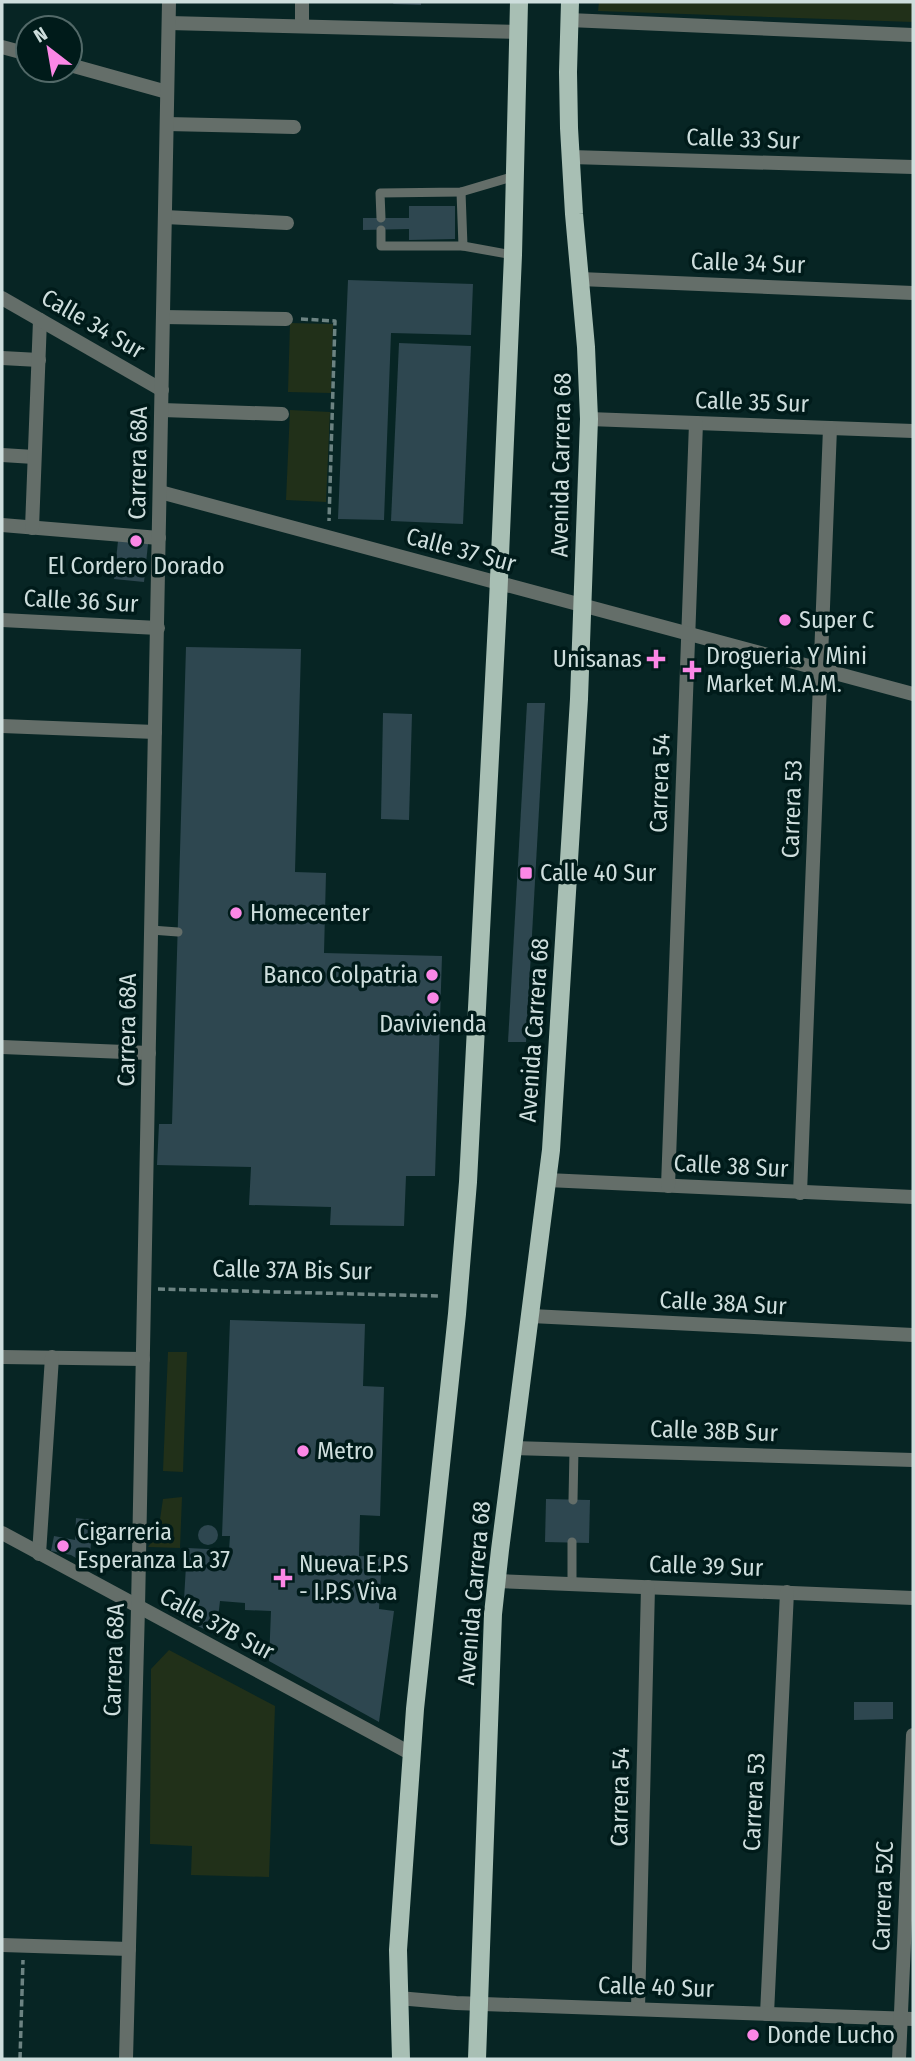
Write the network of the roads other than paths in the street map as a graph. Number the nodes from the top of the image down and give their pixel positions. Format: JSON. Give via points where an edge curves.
{"nodes":[{"id":1,"x":169,"y":2,"type":"edge"},
{"id":2,"x":302,"y":2,"type":"edge"},
{"id":3,"x":519,"y":2,"type":"edge"},
{"id":4,"x":569,"y":11,"type":"edge"},
{"id":5,"x":169,"y":23,"type":"junction"},
{"id":6,"x":302,"y":26,"type":"junction"},
{"id":7,"x":518,"y":32,"type":"junction"},
{"id":8,"x":913,"y":35,"type":"edge"},
{"id":9,"x":84,"y":69,"type":"edge"},
{"id":10,"x":167,"y":92,"type":"junction"},
{"id":11,"x":167,"y":124,"type":"junction"},
{"id":12,"x":294,"y":127,"type":"dead end"},
{"id":13,"x":571,"y":156,"type":"junction"},
{"id":14,"x":913,"y":167,"type":"edge"},
{"id":15,"x":515,"y":176,"type":"junction"},
{"id":16,"x":461,"y":192,"type":"junction"},
{"id":17,"x":165,"y":217,"type":"junction"},
{"id":18,"x":381,"y":218,"type":"dead end"},
{"id":19,"x":287,"y":223,"type":"dead end"},
{"id":20,"x":381,"y":230,"type":"dead end"},
{"id":21,"x":463,"y":246,"type":"junction"},
{"id":22,"x":513,"y":255,"type":"junction"},
{"id":23,"x":580,"y":279,"type":"junction"},
{"id":24,"x":913,"y":293,"type":"edge"},
{"id":25,"x":2,"y":298,"type":"edge"},
{"id":26,"x":163,"y":317,"type":"junction"},
{"id":27,"x":286,"y":319,"type":"road end"},
{"id":28,"x":40,"y":320,"type":"junction"},
{"id":29,"x":2,"y":358,"type":"edge"},
{"id":30,"x":39,"y":360,"type":"junction"},
{"id":31,"x":162,"y":390,"type":"junction"},
{"id":32,"x":162,"y":410,"type":"junction"},
{"id":33,"x":282,"y":414,"type":"dead end"},
{"id":34,"x":589,"y":419,"type":"junction"},
{"id":35,"x":696,"y":423,"type":"junction"},
{"id":36,"x":830,"y":428,"type":"junction"},
{"id":37,"x":913,"y":431,"type":"edge"},
{"id":38,"x":2,"y":456,"type":"edge"},
{"id":39,"x":34,"y":457,"type":"junction"},
{"id":40,"x":160,"y":492,"type":"junction"},
{"id":41,"x":2,"y":525,"type":"edge"},
{"id":42,"x":32,"y":528,"type":"junction"},
{"id":43,"x":159,"y":538,"type":"junction"},
{"id":44,"x":499,"y":583,"type":"junction"},
{"id":45,"x":582,"y":606,"type":"junction"},
{"id":46,"x":2,"y":620,"type":"edge"},
{"id":47,"x":158,"y":628,"type":"junction"},
{"id":48,"x":688,"y":634,"type":"junction"},
{"id":49,"x":821,"y":669,"type":"junction"},
{"id":50,"x":913,"y":694,"type":"edge"},
{"id":51,"x":2,"y":726,"type":"edge"},
{"id":52,"x":155,"y":732,"type":"junction"},
{"id":53,"x":151,"y":930,"type":"junction"},
{"id":54,"x":177,"y":932,"type":"dead end"},
{"id":55,"x":2,"y":1047,"type":"edge"},
{"id":56,"x":149,"y":1053,"type":"junction"},
{"id":57,"x":547,"y":1180,"type":"junction"},
{"id":58,"x":668,"y":1186,"type":"junction"},
{"id":59,"x":800,"y":1193,"type":"junction"},
{"id":60,"x":913,"y":1197,"type":"edge"},
{"id":61,"x":531,"y":1316,"type":"junction"},
{"id":62,"x":913,"y":1335,"type":"edge"},
{"id":63,"x":2,"y":1356,"type":"edge"},
{"id":64,"x":52,"y":1357,"type":"junction"},
{"id":65,"x":143,"y":1359,"type":"junction"},
{"id":66,"x":513,"y":1448,"type":"junction"},
{"id":67,"x":574,"y":1450,"type":"junction"},
{"id":68,"x":913,"y":1460,"type":"edge"},
{"id":69,"x":573,"y":1500,"type":"dead end"},
{"id":70,"x":2,"y":1533,"type":"edge"},
{"id":71,"x":572,"y":1542,"type":"dead end"},
{"id":72,"x":39,"y":1554,"type":"junction"},
{"id":73,"x":496,"y":1581,"type":"junction"},
{"id":74,"x":572,"y":1584,"type":"junction"},
{"id":75,"x":648,"y":1587,"type":"junction"},
{"id":76,"x":786,"y":1592,"type":"junction"},
{"id":77,"x":913,"y":1598,"type":"edge"},
{"id":78,"x":138,"y":1608,"type":"junction"},
{"id":79,"x":913,"y":1735,"type":"edge"},
{"id":80,"x":913,"y":1742,"type":"edge"},
{"id":81,"x":412,"y":1755,"type":"junction"},
{"id":82,"x":910,"y":1876,"type":"edge"},
{"id":83,"x":2,"y":1945,"type":"edge"},
{"id":84,"x":129,"y":1949,"type":"junction"},
{"id":85,"x":398,"y":1998,"type":"junction"},
{"id":86,"x":479,"y":2004,"type":"junction"},
{"id":87,"x":638,"y":2009,"type":"junction"},
{"id":88,"x":767,"y":2014,"type":"junction"},
{"id":89,"x":907,"y":2019,"type":"edge"},
{"id":90,"x":126,"y":2059,"type":"edge"},
{"id":91,"x":401,"y":2059,"type":"edge"},
{"id":92,"x":477,"y":2059,"type":"edge"},
{"id":93,"x":899,"y":2059,"type":"edge"}],
"edges":[{"from":1,"to":5,"type":"street","name":"Carrera 68A"},
{"from":2,"to":6,"type":"street"},
{"from":3,"to":7,"type":"main road","name":"Avenida Carrera 68"},
{"from":4,"to":8,"type":"street"},
{"from":4,"to":13,"type":"main road","name":"Avenida Carrera 68"},
{"from":5,"to":6,"type":"street"},
{"from":5,"to":10,"type":"street","name":"Carrera 68A"},
{"from":6,"to":7,"type":"street"},
{"from":7,"to":15,"type":"main road","name":"Avenida Carrera 68"},
{"from":9,"to":10,"type":"street"},
{"from":10,"to":11,"type":"street","name":"Carrera 68A"},
{"from":11,"to":12,"type":"street"},
{"from":11,"to":17,"type":"street","name":"Carrera 68A"},
{"from":13,"to":14,"type":"street","name":"Calle 33 Sur"},
{"from":13,"to":23,"type":"main road","name":"Avenida Carrera 68"},
{"from":15,"to":16,"type":"lane"},
{"from":15,"to":22,"type":"main road","name":"Avenida Carrera 68"},
{"from":16,"to":18,"type":"lane","via":[[380,193]]},
{"from":16,"to":21,"type":"lane"},
{"from":17,"to":19,"type":"street"},
{"from":17,"to":26,"type":"street","name":"Carrera 68A"},
{"from":20,"to":21,"type":"lane","via":[[381,246]]},
{"from":21,"to":22,"type":"lane"},
{"from":22,"to":44,"type":"main road","name":"Avenida Carrera 68"},
{"from":23,"to":24,"type":"street","name":"Calle 34 Sur"},
{"from":23,"to":34,"type":"main road","name":"Avenida Carrera 68"},
{"from":25,"to":28,"type":"street","name":"Calle 34 Sur"},
{"from":26,"to":27,"type":"street","name":"Calle 34 Sur"},
{"from":26,"to":31,"type":"street","name":"Carrera 68A"},
{"from":28,"to":30,"type":"street"},
{"from":28,"to":31,"type":"street","name":"Calle 34 Sur"},
{"from":29,"to":30,"type":"street"},
{"from":30,"to":39,"type":"street"},
{"from":31,"to":32,"type":"street","name":"Carrera 68A"},
{"from":32,"to":33,"type":"street"},
{"from":32,"to":40,"type":"street","name":"Carrera 68A"},
{"from":34,"to":35,"type":"street","name":"Calle 35 Sur"},
{"from":34,"to":45,"type":"main road","name":"Avenida Carrera 68"},
{"from":35,"to":36,"type":"street","name":"Calle 35 Sur"},
{"from":35,"to":48,"type":"street","name":"Carrera 54"},
{"from":36,"to":37,"type":"street","name":"Calle 35 Sur"},
{"from":36,"to":49,"type":"street","name":"Carrera 53"},
{"from":38,"to":39,"type":"street"},
{"from":39,"to":42,"type":"street"},
{"from":40,"to":43,"type":"street","name":"Carrera 68A"},
{"from":40,"to":44,"type":"street","name":"Calle 37 Sur"},
{"from":41,"to":42,"type":"street"},
{"from":42,"to":43,"type":"street"},
{"from":43,"to":47,"type":"street","name":"Carrera 68A"},
{"from":44,"to":45,"type":"street","name":"Calle 37 Sur"},
{"from":44,"to":81,"type":"main road","name":"Avenida Carrera 68","via":[[467,1195]]},
{"from":45,"to":48,"type":"street","name":"Calle 37 Sur"},
{"from":45,"to":57,"type":"main road","name":"Avenida Carrera 68"},
{"from":46,"to":47,"type":"street","name":"Calle 36 Sur"},
{"from":47,"to":52,"type":"street","name":"Carrera 68A"},
{"from":48,"to":49,"type":"street","name":"Calle 37 Sur"},
{"from":48,"to":58,"type":"street","name":"Carrera 54"},
{"from":49,"to":50,"type":"street","name":"Calle 37 Sur"},
{"from":49,"to":59,"type":"street","name":"Carrera 53"},
{"from":51,"to":52,"type":"street"},
{"from":52,"to":53,"type":"street","name":"Carrera 68A"},
{"from":53,"to":54,"type":"lane"},
{"from":53,"to":56,"type":"street","name":"Carrera 68A"},
{"from":55,"to":56,"type":"street"},
{"from":56,"to":65,"type":"street","name":"Carrera 68A"},
{"from":57,"to":58,"type":"street","name":"Calle 38 Sur"},
{"from":57,"to":61,"type":"main road","name":"Avenida Carrera 68"},
{"from":58,"to":59,"type":"street","name":"Calle 38 Sur"},
{"from":59,"to":60,"type":"street","name":"Calle 38 Sur"},
{"from":61,"to":62,"type":"street","name":"Calle 38A Sur"},
{"from":61,"to":66,"type":"main road","name":"Avenida Carrera 68"},
{"from":63,"to":64,"type":"street"},
{"from":64,"to":65,"type":"street"},
{"from":64,"to":72,"type":"street"},
{"from":65,"to":78,"type":"street","name":"Carrera 68A"},
{"from":66,"to":67,"type":"street","name":"Calle 38B Sur"},
{"from":66,"to":73,"type":"main road","name":"Avenida Carrera 68"},
{"from":67,"to":68,"type":"street","name":"Calle 38B Sur"},
{"from":67,"to":69,"type":"lane"},
{"from":70,"to":72,"type":"street","name":"Calle 37B Sur"},
{"from":71,"to":74,"type":"lane"},
{"from":72,"to":78,"type":"street","name":"Calle 37B Sur"},
{"from":73,"to":74,"type":"street","name":"Calle 39 Sur"},
{"from":73,"to":86,"type":"main road","name":"Avenida Carrera 68"},
{"from":74,"to":75,"type":"street","name":"Calle 39 Sur"},
{"from":75,"to":76,"type":"street","name":"Calle 39 Sur"},
{"from":75,"to":87,"type":"street","name":"Carrera 54"},
{"from":76,"to":77,"type":"street","name":"Calle 39 Sur"},
{"from":76,"to":88,"type":"street","name":"Carrera 53"},
{"from":78,"to":81,"type":"street","name":"Calle 37B Sur"},
{"from":78,"to":84,"type":"street","name":"Carrera 68A"},
{"from":79,"to":80,"type":"street","name":"Carrera 52C"},
{"from":80,"to":82,"type":"street","name":"Carrera 52C"},
{"from":81,"to":85,"type":"main road","name":"Avenida Carrera 68"},
{"from":82,"to":89,"type":"street","name":"Carrera 52C"},
{"from":83,"to":84,"type":"street"},
{"from":84,"to":90,"type":"street","name":"Carrera 68A"},
{"from":85,"to":86,"type":"street","name":"Calle 40 Sur"},
{"from":85,"to":91,"type":"main road","name":"Avenida Carrera 68"},
{"from":86,"to":87,"type":"street","name":"Calle 40 Sur"},
{"from":86,"to":92,"type":"main road","name":"Avenida Carrera 68"},
{"from":87,"to":88,"type":"street","name":"Calle 40 Sur"},
{"from":88,"to":89,"type":"street","name":"Calle 40 Sur"},
{"from":89,"to":93,"type":"street","name":"Carrera 52C"}]}
